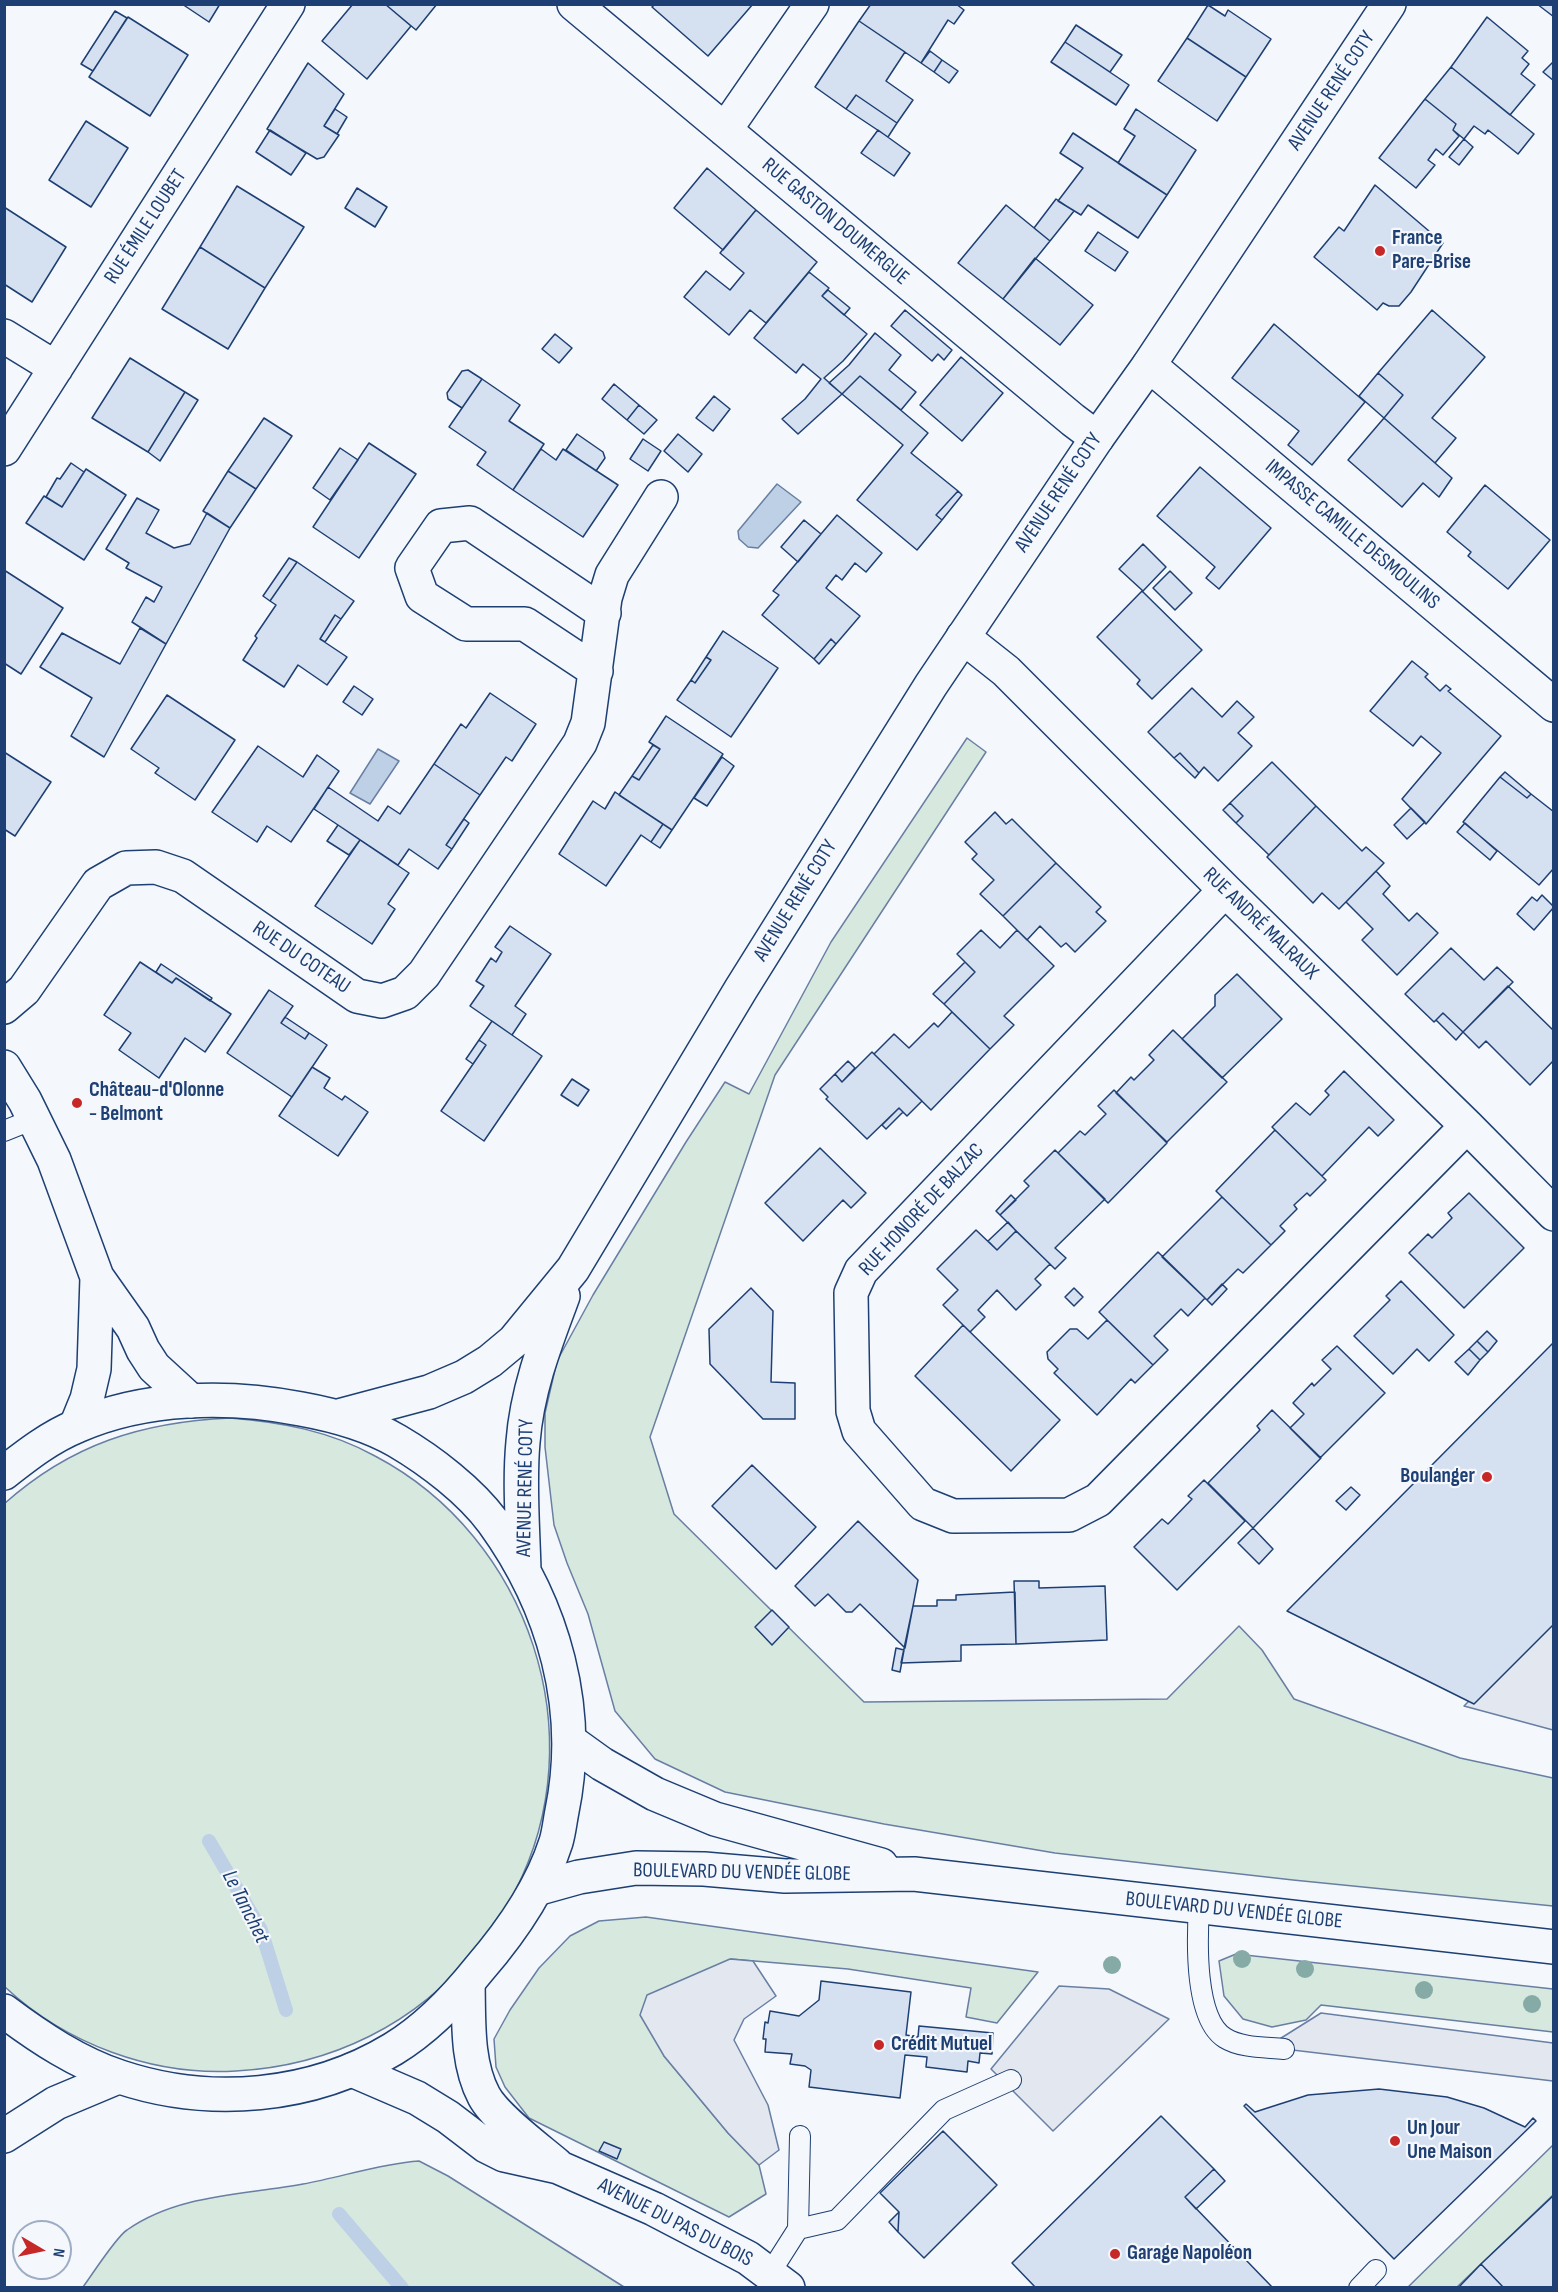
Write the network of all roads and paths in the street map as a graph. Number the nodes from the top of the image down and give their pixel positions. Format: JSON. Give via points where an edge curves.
{"nodes":[{"id":1,"x":288,"y":4,"type":"edge"},
{"id":2,"x":574,"y":4,"type":"edge"},
{"id":3,"x":812,"y":4,"type":"edge"},
{"id":4,"x":1389,"y":4,"type":"edge"},
{"id":5,"x":725,"y":130,"type":"junction"},
{"id":6,"x":4,"y":336,"type":"edge"},
{"id":7,"x":1149,"y":365,"type":"junction"},
{"id":8,"x":56,"y":368,"type":"junction"},
{"id":9,"x":1097,"y":438,"type":"junction"},
{"id":10,"x":4,"y":449,"type":"edge"},
{"id":11,"x":661,"y":497,"type":"dead end"},
{"id":12,"x":603,"y":613,"type":"junction"},
{"id":13,"x":963,"y":637,"type":"junction"},
{"id":14,"x":596,"y":671,"type":"junction"},
{"id":15,"x":1554,"y":705,"type":"edge"},
{"id":16,"x":1225,"y":890,"type":"junction"},
{"id":17,"x":4,"y":1007,"type":"edge"},
{"id":18,"x":4,"y":1067,"type":"edge"},
{"id":19,"x":34,"y":1119,"type":"junction"},
{"id":20,"x":1467,"y":1125,"type":"junction"},
{"id":21,"x":4,"y":1131,"type":"edge"},
{"id":22,"x":1554,"y":1214,"type":"edge"},
{"id":23,"x":573,"y":1269,"type":"junction"},
{"id":24,"x":97,"y":1277,"type":"junction"},
{"id":25,"x":190,"y":1401,"type":"junction"},
{"id":26,"x":339,"y":1416,"type":"junction"},
{"id":27,"x":76,"y":1426,"type":"junction"},
{"id":28,"x":4,"y":1473,"type":"edge"},
{"id":29,"x":524,"y":1571,"type":"junction"},
{"id":30,"x":570,"y":1741,"type":"junction"},
{"id":31,"x":914,"y":1874,"type":"junction"},
{"id":32,"x":536,"y":1889,"type":"junction"},
{"id":33,"x":1199,"y":1907,"type":"junction"},
{"id":34,"x":1554,"y":1947,"type":"edge"},
{"id":35,"x":468,"y":1983,"type":"junction"},
{"id":36,"x":4,"y":2012,"type":"edge"},
{"id":37,"x":1284,"y":2049,"type":"dead end"},
{"id":38,"x":352,"y":2070,"type":"junction"},
{"id":39,"x":118,"y":2077,"type":"junction"},
{"id":40,"x":1011,"y":2080,"type":"dead end"},
{"id":41,"x":4,"y":2136,"type":"edge"},
{"id":42,"x":800,"y":2136,"type":"dead end"},
{"id":43,"x":558,"y":2167,"type":"junction"},
{"id":44,"x":798,"y":2229,"type":"junction"},
{"id":45,"x":1376,"y":2270,"type":"dead end"},
{"id":46,"x":779,"y":2280,"type":"edge"},
{"id":47,"x":1359,"y":2288,"type":"edge"}],
"edges":[{"from":1,"to":8,"type":"street","name":"RUE ÉMILE LOUBET"},
{"from":2,"to":5,"type":"street","name":"RUE GASTON DOUMERGUE"},
{"from":3,"to":5,"type":"street"},
{"from":4,"to":7,"type":"street","name":"AVENUE RENÉ COTY"},
{"from":5,"to":9,"type":"street","name":"RUE GASTON DOUMERGUE"},
{"from":6,"to":8,"type":"street"},
{"from":7,"to":9,"type":"street","name":"AVENUE RENÉ COTY"},
{"from":7,"to":15,"type":"street","name":"IMPASSE CAMILLE DESMOULINS"},
{"from":8,"to":10,"type":"street","name":"RUE ÉMILE LOUBET"},
{"from":9,"to":13,"type":"street","name":"AVENUE RENÉ COTY"},
{"from":11,"to":12,"type":"street","name":"RUE DU COTEAU","via":[[612,575]]},
{"from":12,"to":14,"type":"street","name":"RUE DU COTEAU"},
{"from":12,"to":14,"type":"street","via":[[470,523],[441,526],[412,568],[422,596],[466,624],[525,624]]},
{"from":13,"to":16,"type":"street","name":"RUE ANDRÉ MALRAUX","via":[[1006,671]]},
{"from":13,"to":23,"type":"street","name":"AVENUE RENÉ COTY","via":[[741,989]]},
{"from":14,"to":17,"type":"street","name":"RUE DU COTEAU","via":[[588,723],[580,743],[424,974],[405,993],[382,1001],[357,996],[183,876],[156,867],[126,868],[98,884],[24,990]]},
{"from":16,"to":20,"type":"street","name":"RUE ANDRÉ MALRAUX"},
{"from":16,"to":20,"type":"street","name":"RUE HONORÉ DE BALZAC","via":[[861,1271],[851,1293],[853,1411],[859,1431],[923,1504],[953,1516],[1069,1515],[1098,1500]]},
{"from":18,"to":19,"type":"street"},
{"from":19,"to":21,"type":"lane"},
{"from":19,"to":24,"type":"street","via":[[54,1160]]},
{"from":20,"to":22,"type":"street","name":"RUE ANDRÉ MALRAUX"},
{"from":23,"to":26,"type":"street","via":[[514,1341],[490,1361],[429,1392]]},
{"from":23,"to":29,"type":"street","name":"AVENUE RENÉ COTY","via":[[540,1357],[526,1413],[522,1443]]},
{"from":24,"to":25,"type":"street","via":[[133,1328],[154,1367]]},
{"from":24,"to":27,"type":"street","via":[[94,1369]]},
{"from":25,"to":26,"type":"street","via":[[267,1402]]},
{"from":25,"to":27,"type":"street","via":[[113,1413]]},
{"from":26,"to":29,"type":"street","via":[[395,1440],[447,1475],[491,1519]]},
{"from":27,"to":28,"type":"street","via":[[35,1449]]},
{"from":29,"to":30,"type":"street","via":[[549,1626],[565,1682]]},
{"from":30,"to":31,"type":"street","name":"BOULEVARD DU VENDÉE GLOBE","via":[[655,1794],[705,1815]]},
{"from":30,"to":32,"type":"street","via":[[566,1792],[556,1842]]},
{"from":31,"to":32,"type":"street","name":"BOULEVARD DU VENDÉE GLOBE","via":[[785,1876],[636,1868]]},
{"from":31,"to":33,"type":"street","name":"BOULEVARD DU VENDÉE GLOBE"},
{"from":32,"to":35,"type":"street","via":[[516,1922]]},
{"from":33,"to":34,"type":"street","name":"BOULEVARD DU VENDÉE GLOBE"},
{"from":33,"to":37,"type":"lane","via":[[1197,1954],[1207,2016],[1214,2030],[1240,2044]]},
{"from":35,"to":38,"type":"street","via":[[434,2019],[394,2049]]},
{"from":35,"to":43,"type":"street","name":"AVENUE DU PAS DU BOIS","via":[[470,2040],[484,2096]]},
{"from":36,"to":39,"type":"street","via":[[76,2059]]},
{"from":38,"to":39,"type":"street","via":[[305,2086],[259,2094],[163,2090]]},
{"from":38,"to":43,"type":"street","name":"AVENUE DU PAS DU BOIS","via":[[417,2098],[504,2156]]},
{"from":39,"to":41,"type":"street","via":[[56,2103]]},
{"from":40,"to":44,"type":"lane","via":[[944,2110],[837,2220]]},
{"from":42,"to":44,"type":"lane"},
{"from":43,"to":46,"type":"street","name":"AVENUE DU PAS DU BOIS","via":[[673,2218],[748,2258]]},
{"from":44,"to":46,"type":"lane"},
{"from":45,"to":47,"type":"lane"}]}
